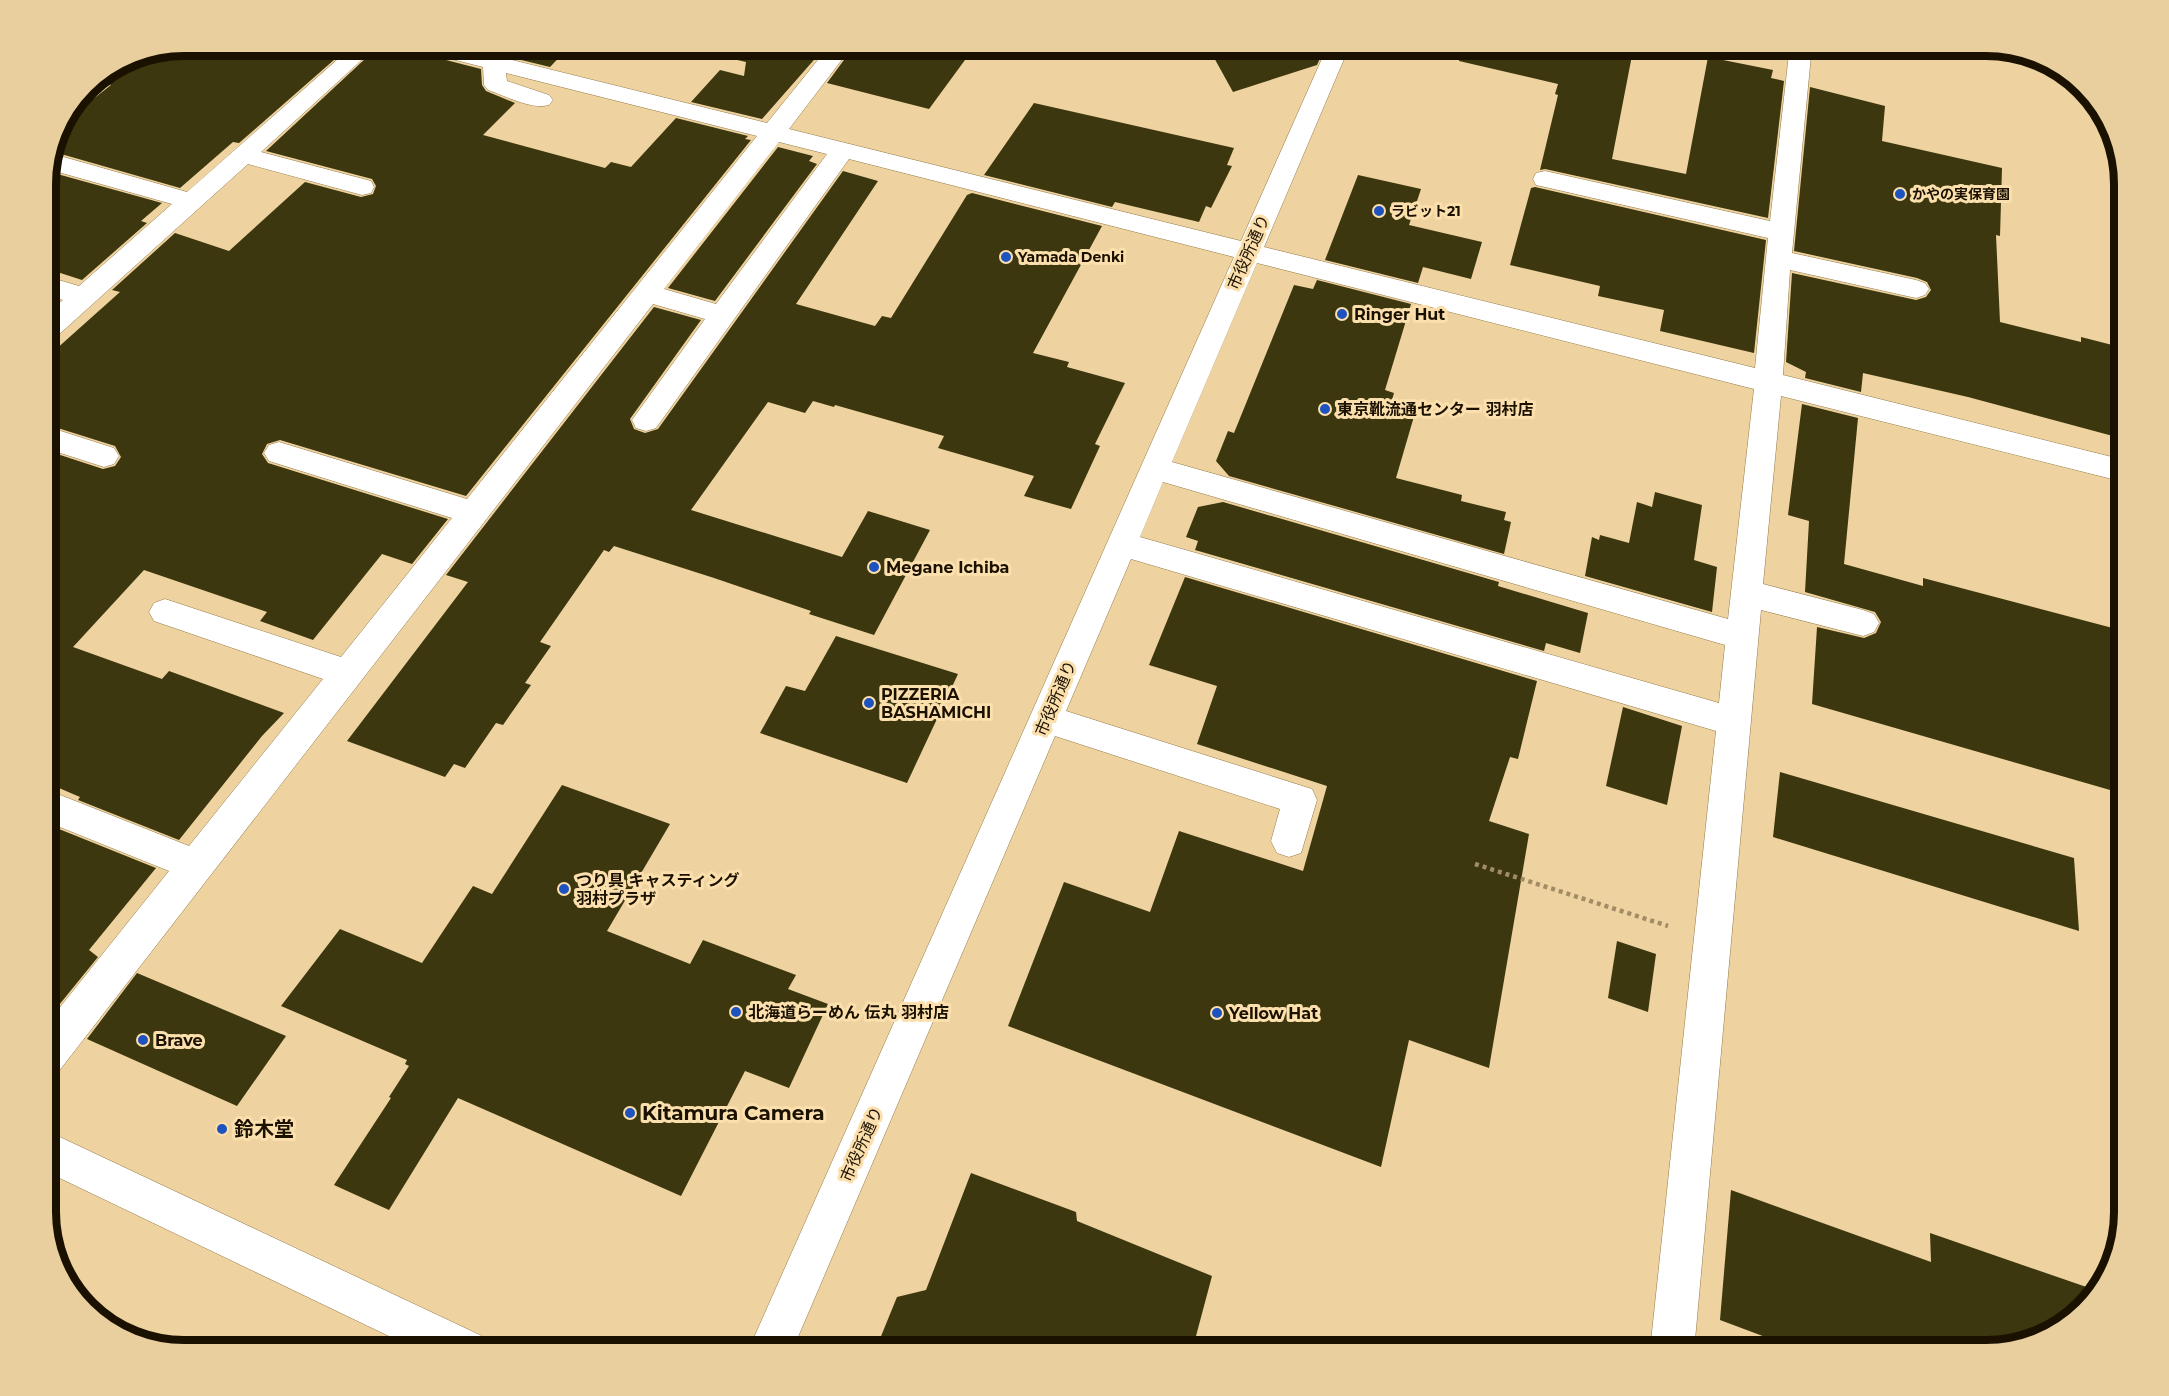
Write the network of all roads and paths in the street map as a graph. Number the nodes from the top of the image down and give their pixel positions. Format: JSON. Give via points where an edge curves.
{"nodes":[{"id":1,"x":355,"y":56,"type":"edge"},
{"id":2,"x":467,"y":56,"type":"edge"},
{"id":3,"x":833,"y":56,"type":"edge"},
{"id":4,"x":1334,"y":56,"type":"edge"},
{"id":5,"x":1800,"y":56,"type":"edge"},
{"id":6,"x":494,"y":63,"type":"junction"},
{"id":7,"x":541,"y":100,"type":"dead end"},
{"id":8,"x":772,"y":133,"type":"junction"},
{"id":9,"x":843,"y":150,"type":"junction"},
{"id":10,"x":243,"y":155,"type":"junction"},
{"id":11,"x":60,"y":165,"type":"dead end"},
{"id":12,"x":1545,"y":179,"type":"dead end"},
{"id":13,"x":362,"y":187,"type":"dead end"},
{"id":14,"x":191,"y":201,"type":"junction"},
{"id":15,"x":1781,"y":232,"type":"junction"},
{"id":16,"x":1248,"y":253,"type":"junction"},
{"id":17,"x":1779,"y":259,"type":"junction"},
{"id":18,"x":56,"y":288,"type":"edge"},
{"id":19,"x":1916,"y":289,"type":"dead end"},
{"id":20,"x":646,"y":293,"type":"junction"},
{"id":21,"x":83,"y":297,"type":"junction"},
{"id":22,"x":722,"y":315,"type":"junction"},
{"id":23,"x":56,"y":320,"type":"edge"},
{"id":24,"x":1769,"y":380,"type":"junction"},
{"id":25,"x":646,"y":420,"type":"dead end"},
{"id":26,"x":56,"y":440,"type":"edge"},
{"id":27,"x":279,"y":453,"type":"dead end"},
{"id":28,"x":104,"y":456,"type":"dead end"},
{"id":29,"x":1154,"y":468,"type":"junction"},
{"id":30,"x":2114,"y":468,"type":"edge"},
{"id":31,"x":473,"y":513,"type":"junction"},
{"id":32,"x":1121,"y":544,"type":"junction"},
{"id":33,"x":1746,"y":593,"type":"junction"},
{"id":34,"x":165,"y":612,"type":"dead end"},
{"id":35,"x":1863,"y":624,"type":"dead end"},
{"id":36,"x":1741,"y":636,"type":"junction"},
{"id":37,"x":347,"y":674,"type":"junction"},
{"id":38,"x":1046,"y":718,"type":"junction"},
{"id":39,"x":1732,"y":721,"type":"junction"},
{"id":40,"x":56,"y":809,"type":"edge"},
{"id":41,"x":1289,"y":841,"type":"dead end"},
{"id":42,"x":1475,"y":864,"type":"dead end"},
{"id":43,"x":196,"y":865,"type":"junction"},
{"id":44,"x":1713,"y":940,"type":"junction"},
{"id":45,"x":56,"y":1043,"type":"edge"},
{"id":46,"x":56,"y":1155,"type":"edge"},
{"id":47,"x":444,"y":1340,"type":"edge"},
{"id":48,"x":775,"y":1340,"type":"edge"},
{"id":49,"x":1673,"y":1340,"type":"edge"}],
"edges":[{"from":1,"to":10,"type":"street"},
{"from":2,"to":6,"type":"street"},
{"from":3,"to":8,"type":"street"},
{"from":4,"to":16,"type":"street","name":"市役所通り"},
{"from":5,"to":15,"type":"street"},
{"from":6,"to":7,"type":"street","via":[[495,85]]},
{"from":6,"to":8,"type":"street"},
{"from":8,"to":9,"type":"street"},
{"from":8,"to":20,"type":"street"},
{"from":9,"to":16,"type":"street","via":[[1204,238]]},
{"from":9,"to":22,"type":"street"},
{"from":10,"to":13,"type":"street"},
{"from":10,"to":14,"type":"street"},
{"from":11,"to":14,"type":"street"},
{"from":12,"to":15,"type":"street"},
{"from":14,"to":21,"type":"street"},
{"from":15,"to":17,"type":"street"},
{"from":16,"to":24,"type":"street"},
{"from":16,"to":29,"type":"street","name":"市役所通り"},
{"from":17,"to":19,"type":"street"},
{"from":17,"to":24,"type":"street"},
{"from":18,"to":21,"type":"street"},
{"from":20,"to":22,"type":"street"},
{"from":20,"to":31,"type":"street"},
{"from":21,"to":23,"type":"street"},
{"from":22,"to":25,"type":"street"},
{"from":24,"to":30,"type":"street"},
{"from":24,"to":33,"type":"street"},
{"from":26,"to":28,"type":"street"},
{"from":27,"to":31,"type":"street"},
{"from":29,"to":32,"type":"street","name":"市役所通り"},
{"from":29,"to":36,"type":"street"},
{"from":31,"to":37,"type":"street"},
{"from":32,"to":38,"type":"street","name":"市役所通り"},
{"from":32,"to":39,"type":"street"},
{"from":33,"to":35,"type":"street"},
{"from":33,"to":36,"type":"street"},
{"from":34,"to":37,"type":"street"},
{"from":36,"to":39,"type":"street"},
{"from":37,"to":43,"type":"street"},
{"from":38,"to":41,"type":"street","via":[[1300,800]]},
{"from":38,"to":48,"type":"street","name":"市役所通り"},
{"from":39,"to":44,"type":"street"},
{"from":40,"to":43,"type":"street"},
{"from":42,"to":44,"type":"path"},
{"from":43,"to":45,"type":"street"},
{"from":44,"to":49,"type":"street"},
{"from":46,"to":47,"type":"street"}]}
